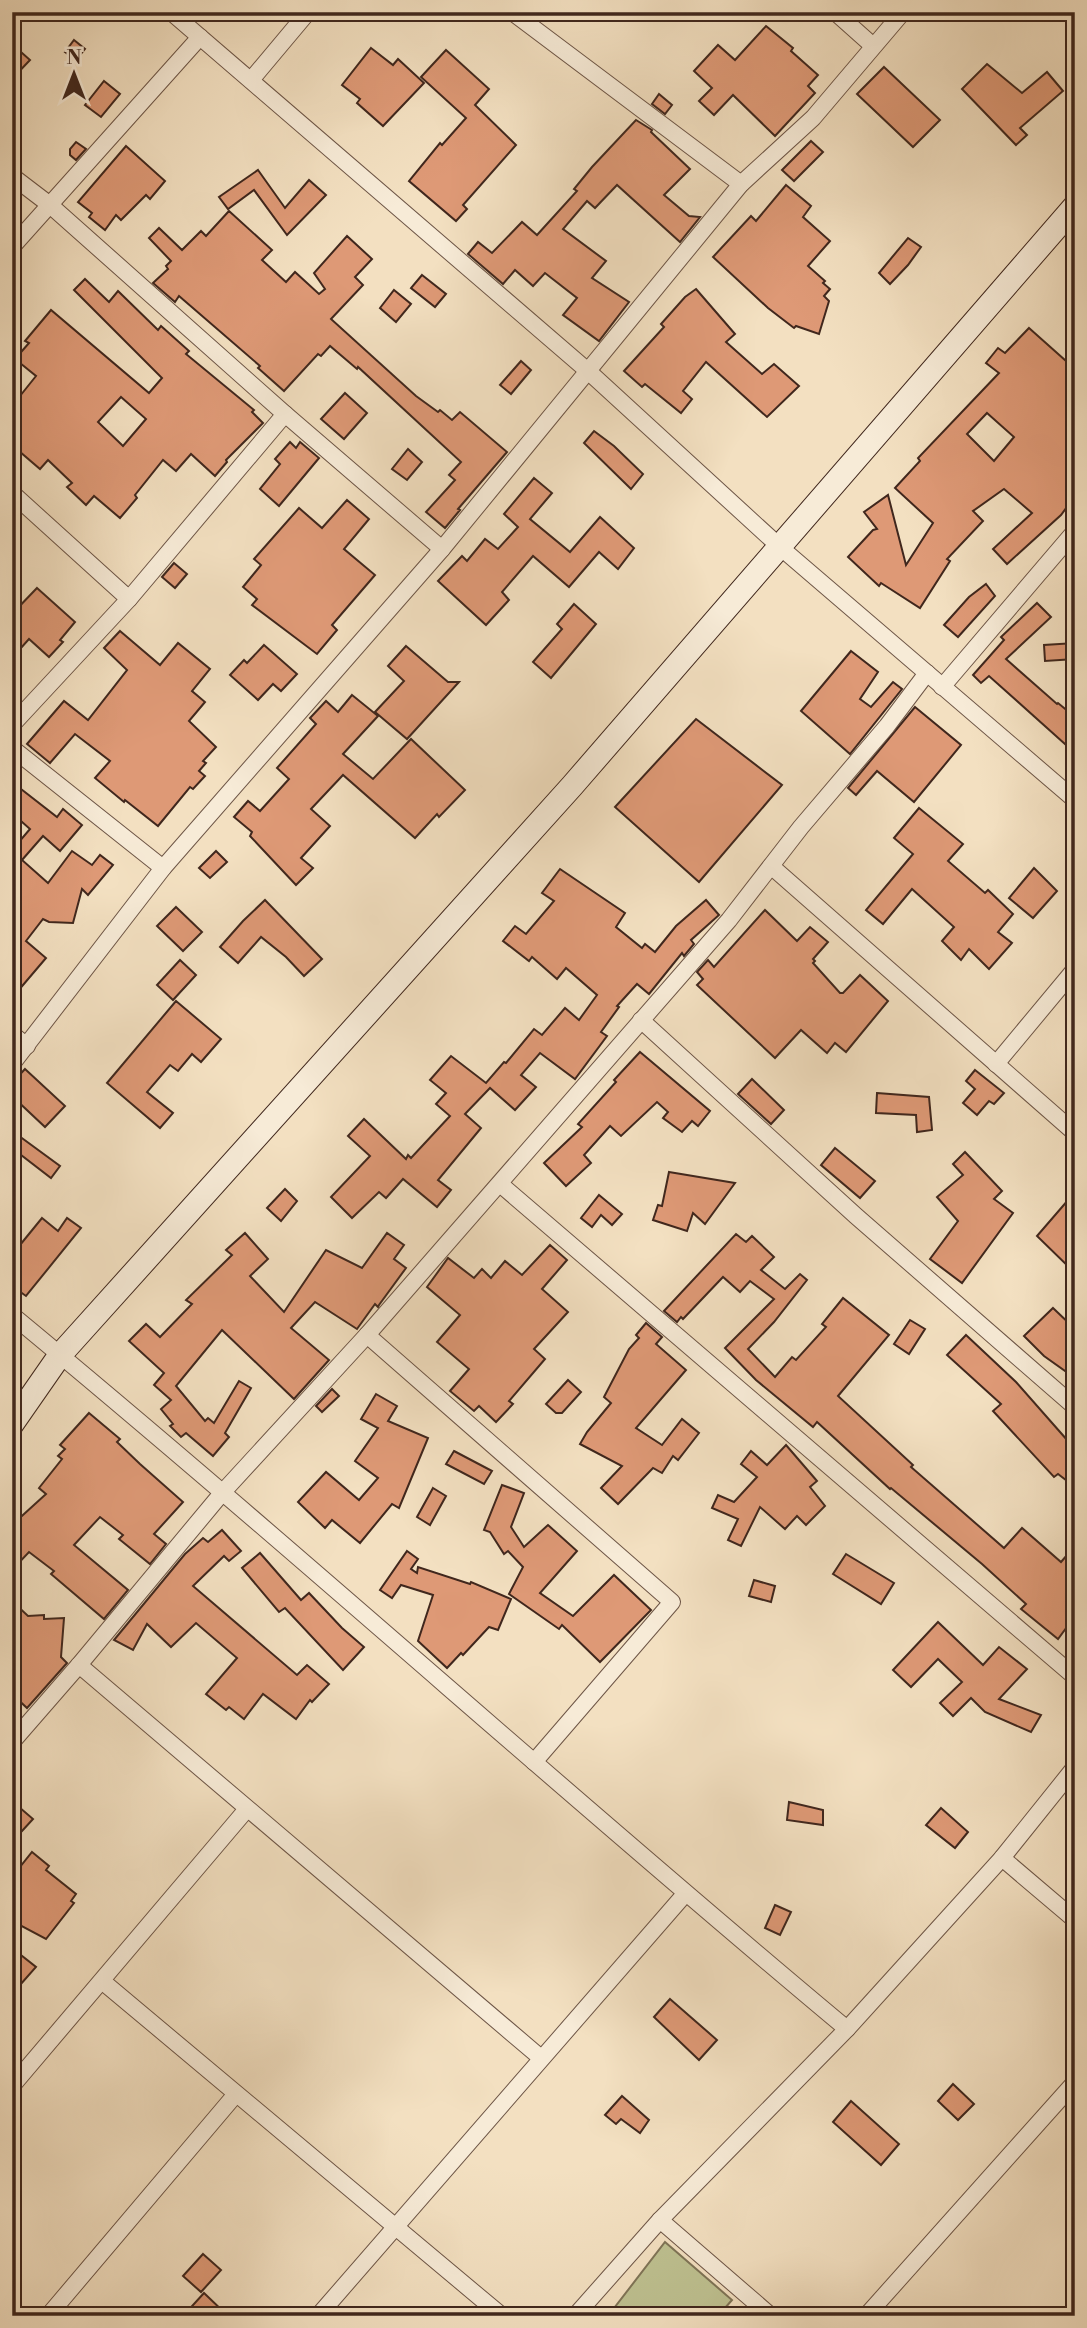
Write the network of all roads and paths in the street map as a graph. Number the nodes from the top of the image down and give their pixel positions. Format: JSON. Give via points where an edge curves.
{"nodes":[{"id":1,"x":171,"y":12,"type":"edge"},
{"id":2,"x":308,"y":12,"type":"edge"},
{"id":3,"x":512,"y":12,"type":"edge"},
{"id":4,"x":835,"y":12,"type":"edge"},
{"id":5,"x":903,"y":12,"type":"edge"},
{"id":6,"x":200,"y":37,"type":"junction"},
{"id":7,"x":872,"y":45,"type":"junction"},
{"id":8,"x":251,"y":80,"type":"junction"},
{"id":9,"x":12,"y":176,"type":"edge"},
{"id":10,"x":741,"y":184,"type":"junction"},
{"id":11,"x":50,"y":205,"type":"junction"},
{"id":12,"x":1075,"y":206,"type":"edge"},
{"id":13,"x":12,"y":247,"type":"edge"},
{"id":14,"x":589,"y":372,"type":"junction"},
{"id":15,"x":285,"y":414,"type":"junction"},
{"id":16,"x":12,"y":493,"type":"edge"},
{"id":17,"x":1075,"y":531,"type":"edge"},
{"id":18,"x":780,"y":547,"type":"junction"},
{"id":19,"x":442,"y":549,"type":"junction"},
{"id":20,"x":129,"y":599,"type":"junction"},
{"id":21,"x":927,"y":673,"type":"junction"},
{"id":22,"x":942,"y":687,"type":"junction"},
{"id":23,"x":12,"y":725,"type":"edge"},
{"id":24,"x":12,"y":748,"type":"edge"},
{"id":25,"x":1075,"y":800,"type":"edge"},
{"id":26,"x":771,"y":866,"type":"junction"},
{"id":27,"x":163,"y":868,"type":"junction"},
{"id":28,"x":1075,"y":969,"type":"edge"},
{"id":29,"x":641,"y":1020,"type":"junction"},
{"id":30,"x":12,"y":1034,"type":"edge"},
{"id":31,"x":27,"y":1046,"type":"junction"},
{"id":32,"x":12,"y":1064,"type":"edge"},
{"id":33,"x":996,"y":1064,"type":"junction"},
{"id":34,"x":1075,"y":1133,"type":"edge"},
{"id":35,"x":500,"y":1184,"type":"junction"},
{"id":36,"x":12,"y":1315,"type":"edge"},
{"id":37,"x":367,"y":1335,"type":"junction"},
{"id":38,"x":60,"y":1355,"type":"junction"},
{"id":39,"x":12,"y":1395,"type":"edge"},
{"id":40,"x":1075,"y":1407,"type":"edge"},
{"id":41,"x":12,"y":1424,"type":"edge"},
{"id":42,"x":222,"y":1493,"type":"junction"},
{"id":43,"x":79,"y":1665,"type":"junction"},
{"id":44,"x":1075,"y":1677,"type":"edge"},
{"id":45,"x":12,"y":1742,"type":"edge"},
{"id":46,"x":534,"y":1762,"type":"junction"},
{"id":47,"x":1075,"y":1767,"type":"edge"},
{"id":48,"x":247,"y":1809,"type":"junction"},
{"id":49,"x":1002,"y":1858,"type":"junction"},
{"id":50,"x":685,"y":1894,"type":"junction"},
{"id":51,"x":1075,"y":1920,"type":"edge"},
{"id":52,"x":102,"y":1981,"type":"junction"},
{"id":53,"x":847,"y":2029,"type":"junction"},
{"id":54,"x":541,"y":2058,"type":"junction"},
{"id":55,"x":1075,"y":2082,"type":"edge"},
{"id":56,"x":12,"y":2086,"type":"edge"},
{"id":57,"x":236,"y":2094,"type":"junction"},
{"id":58,"x":660,"y":2220,"type":"junction"},
{"id":59,"x":393,"y":2227,"type":"junction"},
{"id":60,"x":48,"y":2316,"type":"edge"},
{"id":61,"x":318,"y":2316,"type":"edge"},
{"id":62,"x":502,"y":2316,"type":"edge"},
{"id":63,"x":575,"y":2316,"type":"edge"},
{"id":64,"x":771,"y":2316,"type":"edge"},
{"id":65,"x":866,"y":2316,"type":"edge"}],
"edges":[{"from":1,"to":6,"type":"street"},
{"from":2,"to":8,"type":"street"},
{"from":3,"to":10,"type":"street"},
{"from":4,"to":7,"type":"street"},
{"from":5,"to":7,"type":"street"},
{"from":6,"to":8,"type":"street"},
{"from":6,"to":11,"type":"street"},
{"from":7,"to":10,"type":"street","via":[[813,118]]},
{"from":8,"to":14,"type":"street"},
{"from":9,"to":11,"type":"street"},
{"from":10,"to":14,"type":"street"},
{"from":11,"to":13,"type":"street"},
{"from":11,"to":15,"type":"street"},
{"from":12,"to":18,"type":"street"},
{"from":14,"to":18,"type":"street"},
{"from":14,"to":19,"type":"street"},
{"from":15,"to":19,"type":"street"},
{"from":15,"to":20,"type":"street"},
{"from":16,"to":20,"type":"street"},
{"from":17,"to":22,"type":"street"},
{"from":18,"to":21,"type":"street"},
{"from":18,"to":38,"type":"street","via":[[572,786]]},
{"from":19,"to":27,"type":"street"},
{"from":20,"to":23,"type":"street"},
{"from":21,"to":22,"type":"street"},
{"from":21,"to":26,"type":"street"},
{"from":22,"to":25,"type":"street"},
{"from":24,"to":27,"type":"street"},
{"from":26,"to":29,"type":"street"},
{"from":26,"to":33,"type":"street"},
{"from":27,"to":31,"type":"street"},
{"from":28,"to":33,"type":"street"},
{"from":29,"to":35,"type":"street"},
{"from":29,"to":40,"type":"street"},
{"from":30,"to":31,"type":"street"},
{"from":31,"to":32,"type":"street"},
{"from":33,"to":34,"type":"street"},
{"from":35,"to":37,"type":"street"},
{"from":35,"to":44,"type":"street"},
{"from":36,"to":38,"type":"street"},
{"from":37,"to":42,"type":"street"},
{"from":37,"to":46,"type":"street","via":[[672,1602]]},
{"from":38,"to":39,"type":"street"},
{"from":38,"to":41,"type":"street"},
{"from":38,"to":42,"type":"street"},
{"from":42,"to":43,"type":"street"},
{"from":42,"to":46,"type":"street"},
{"from":43,"to":45,"type":"street"},
{"from":43,"to":48,"type":"street"},
{"from":46,"to":50,"type":"street"},
{"from":47,"to":49,"type":"street"},
{"from":48,"to":52,"type":"street"},
{"from":48,"to":54,"type":"street"},
{"from":49,"to":51,"type":"street"},
{"from":49,"to":53,"type":"street"},
{"from":50,"to":53,"type":"street"},
{"from":50,"to":54,"type":"street"},
{"from":52,"to":56,"type":"street"},
{"from":52,"to":57,"type":"street"},
{"from":53,"to":58,"type":"street"},
{"from":54,"to":59,"type":"street"},
{"from":55,"to":65,"type":"street"},
{"from":57,"to":59,"type":"street"},
{"from":57,"to":60,"type":"street"},
{"from":58,"to":63,"type":"street"},
{"from":58,"to":64,"type":"street"},
{"from":59,"to":61,"type":"street"},
{"from":59,"to":62,"type":"street"}]}
